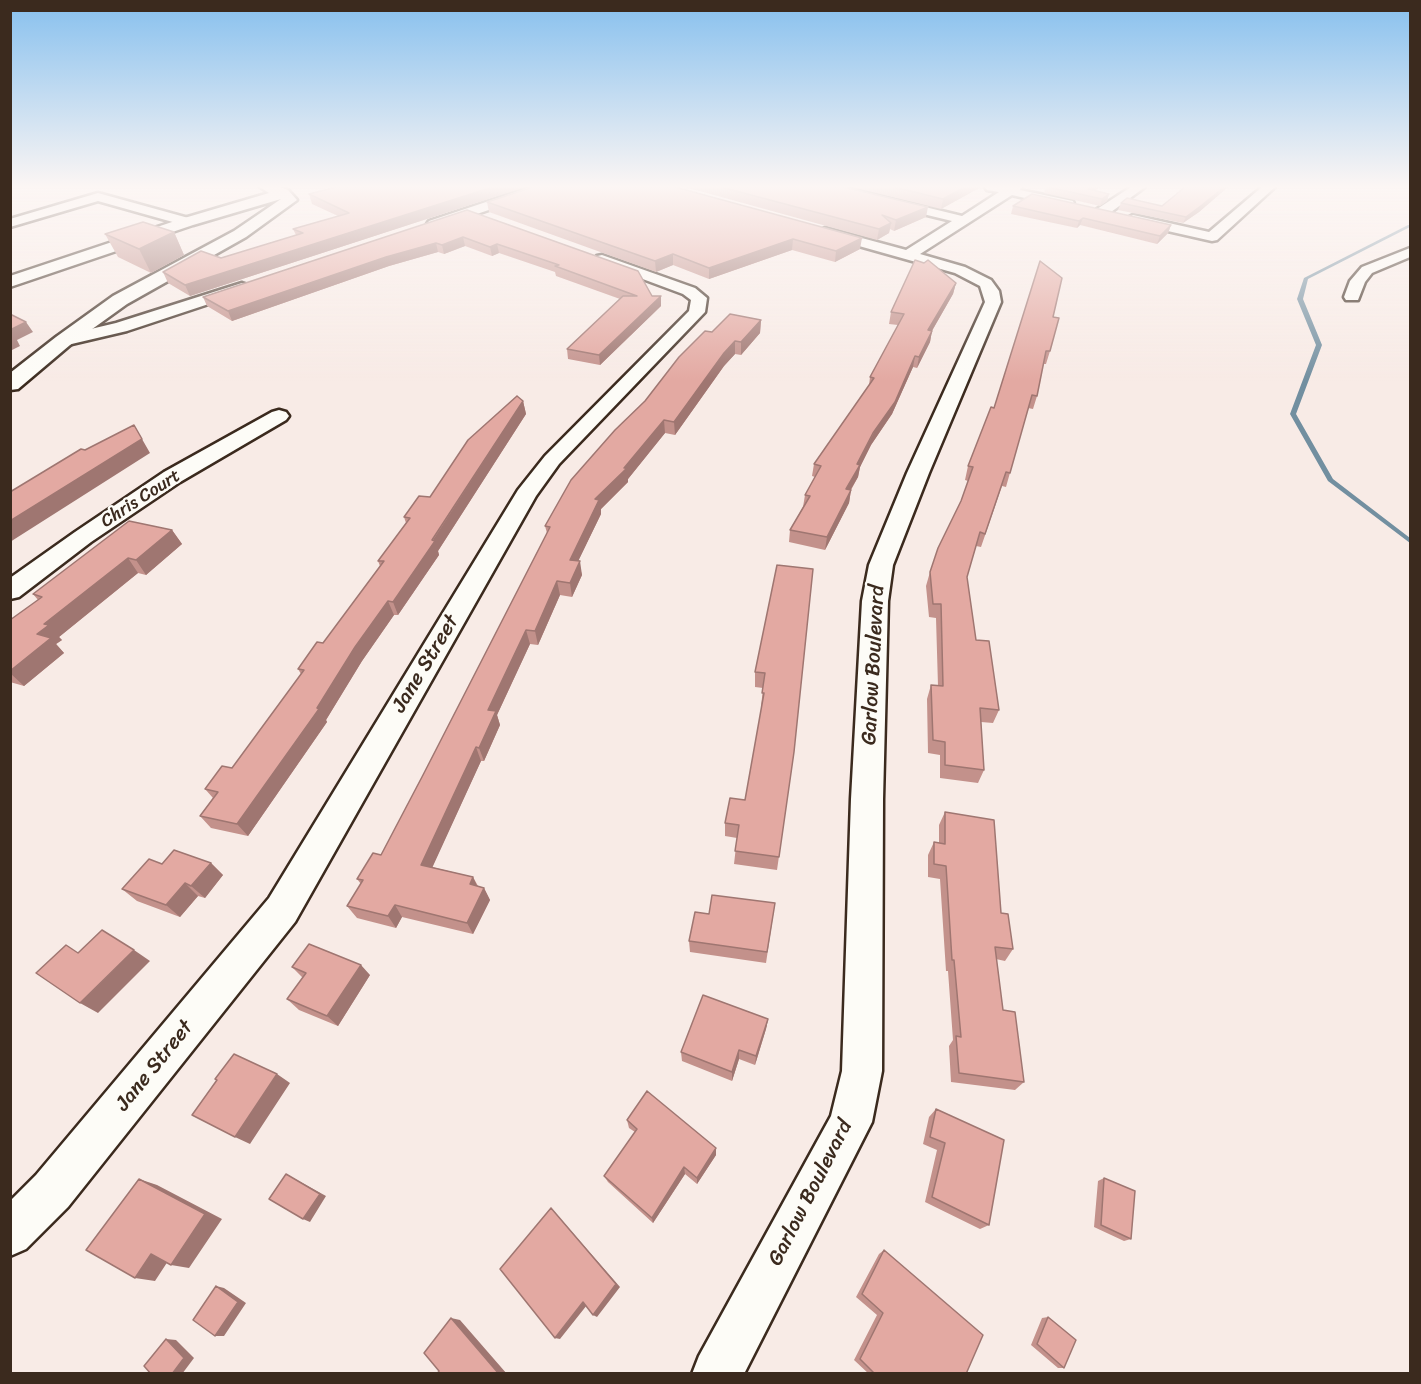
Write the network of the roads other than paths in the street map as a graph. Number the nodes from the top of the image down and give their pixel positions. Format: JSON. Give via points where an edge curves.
{"nodes":[{"id":1,"x":100,"y":252,"type":"edge"},
{"id":2,"x":207,"y":252,"type":"edge"},
{"id":3,"x":582,"y":252,"type":"edge"},
{"id":4,"x":897,"y":252,"type":"edge"},
{"id":5,"x":914,"y":252,"type":"edge"},
{"id":6,"x":1410,"y":252,"type":"edge"},
{"id":7,"x":909,"y":255,"type":"junction"},
{"id":8,"x":10,"y":282,"type":"edge"},
{"id":9,"x":256,"y":283,"type":"edge"},
{"id":10,"x":1352,"y":297,"type":"dead end"},
{"id":11,"x":63,"y":341,"type":"junction"},
{"id":12,"x":10,"y":384,"type":"edge"},
{"id":13,"x":279,"y":416,"type":"dead end"},
{"id":14,"x":10,"y":591,"type":"edge"},
{"id":15,"x":10,"y":1233,"type":"edge"},
{"id":16,"x":717,"y":1374,"type":"edge"}],
"edges":[{"from":1,"to":8,"type":"street"},
{"from":2,"to":11,"type":"street","via":[[130,294]]},
{"from":3,"to":15,"type":"street","name":"Jane Street","via":[[689,291],[699,298],[697,312],[552,460],[526,495],[282,910],[52,1191]]},
{"from":4,"to":7,"type":"street","name":"Garlow Boulevard"},
{"from":5,"to":7,"type":"street"},
{"from":6,"to":10,"type":"street","via":[[1367,270]]},
{"from":7,"to":16,"type":"street","name":"Garlow Boulevard","via":[[960,270],[986,283],[993,303],[881,565],[875,601],[867,799],[862,1071],[851,1122]]},
{"from":9,"to":11,"type":"street","via":[[121,327]]},
{"from":11,"to":12,"type":"street"},
{"from":13,"to":14,"type":"street","name":"Chris Court","via":[[172,477]]}]}
